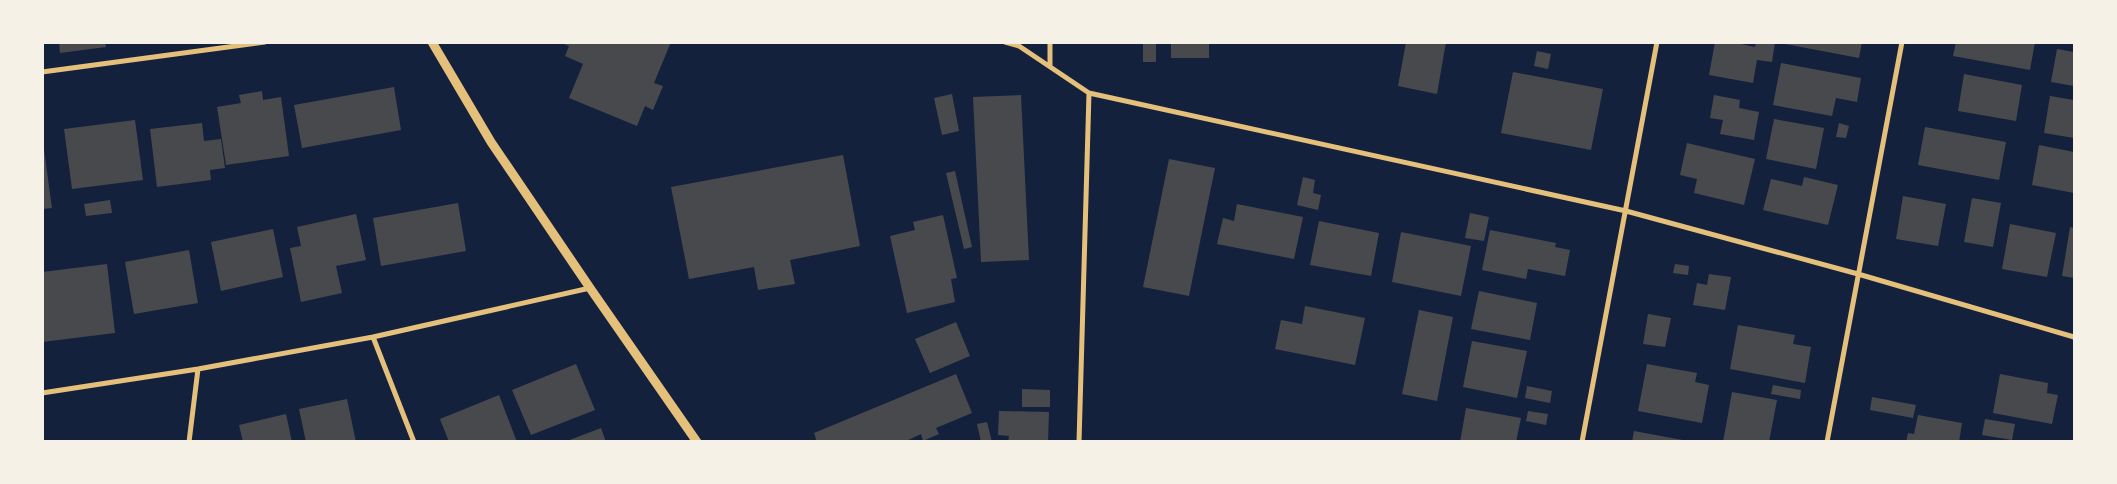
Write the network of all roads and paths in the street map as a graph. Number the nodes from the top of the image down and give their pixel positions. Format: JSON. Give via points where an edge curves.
{"nodes":[{"id":1,"x":264,"y":42,"type":"edge"},
{"id":2,"x":432,"y":42,"type":"edge"},
{"id":3,"x":1005,"y":42,"type":"edge"},
{"id":4,"x":1050,"y":42,"type":"edge"},
{"id":5,"x":1657,"y":42,"type":"edge"},
{"id":6,"x":1902,"y":42,"type":"edge"},
{"id":7,"x":1050,"y":66,"type":"junction"},
{"id":8,"x":42,"y":72,"type":"edge"},
{"id":9,"x":1089,"y":93,"type":"junction"},
{"id":10,"x":1626,"y":212,"type":"junction"},
{"id":11,"x":1858,"y":274,"type":"junction"},
{"id":12,"x":590,"y":288,"type":"junction"},
{"id":13,"x":2074,"y":336,"type":"edge"},
{"id":14,"x":373,"y":337,"type":"junction"},
{"id":15,"x":198,"y":370,"type":"junction"},
{"id":16,"x":42,"y":393,"type":"edge"},
{"id":17,"x":188,"y":442,"type":"edge"},
{"id":18,"x":414,"y":442,"type":"edge"},
{"id":19,"x":697,"y":442,"type":"edge"},
{"id":20,"x":1079,"y":442,"type":"edge"},
{"id":21,"x":1582,"y":442,"type":"edge"},
{"id":22,"x":1827,"y":442,"type":"edge"}],
"edges":[{"from":1,"to":8,"type":"street"},
{"from":2,"to":12,"type":"street","via":[[491,142]]},
{"from":3,"to":7,"type":"street","via":[[1019,46]]},
{"from":4,"to":7,"type":"street"},
{"from":5,"to":10,"type":"street"},
{"from":6,"to":11,"type":"street"},
{"from":7,"to":9,"type":"street"},
{"from":9,"to":10,"type":"street"},
{"from":9,"to":20,"type":"street"},
{"from":10,"to":11,"type":"street"},
{"from":10,"to":21,"type":"street"},
{"from":11,"to":13,"type":"street"},
{"from":11,"to":22,"type":"street"},
{"from":12,"to":14,"type":"street"},
{"from":12,"to":19,"type":"street"},
{"from":14,"to":15,"type":"street"},
{"from":14,"to":18,"type":"street"},
{"from":15,"to":16,"type":"street"},
{"from":15,"to":17,"type":"street"}]}
